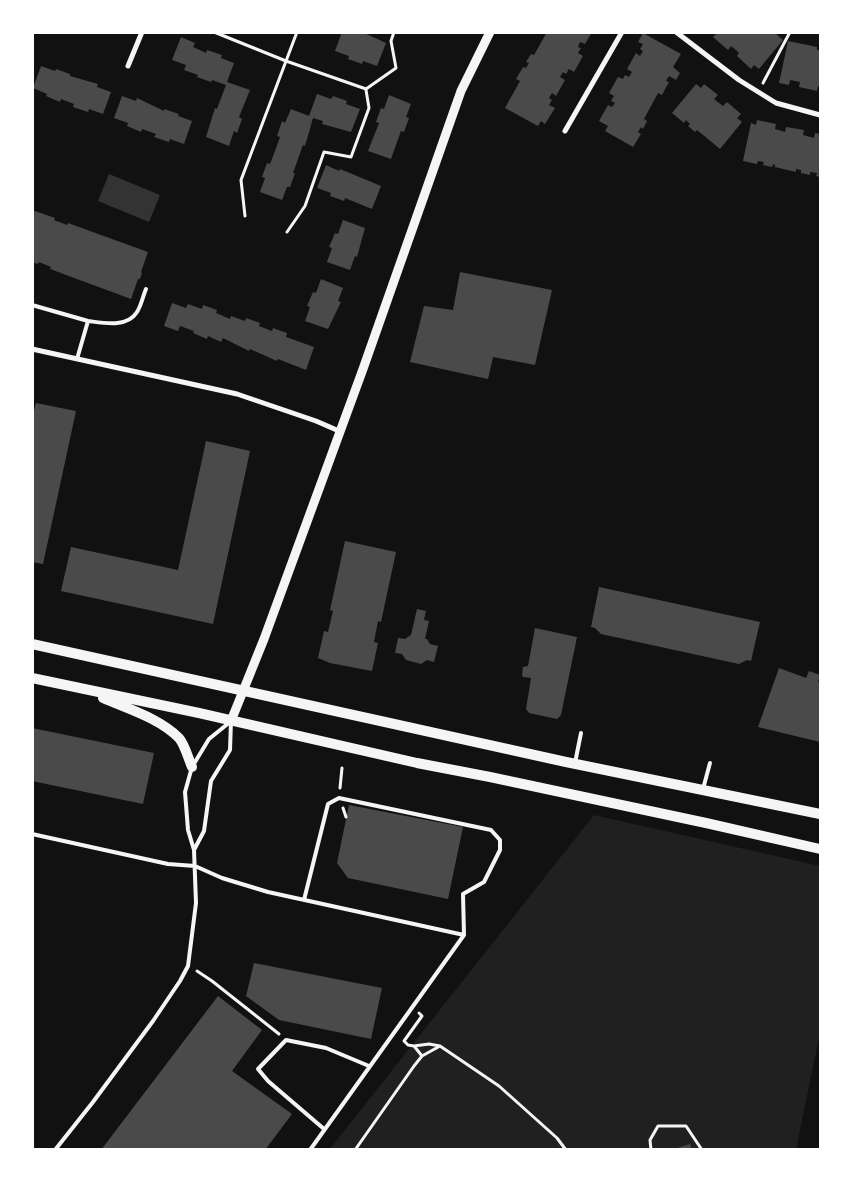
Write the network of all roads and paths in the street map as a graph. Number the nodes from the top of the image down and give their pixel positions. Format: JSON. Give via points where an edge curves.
{"nodes":[{"id":1,"x":142,"y":32,"type":"edge"},
{"id":2,"x":214,"y":32,"type":"edge"},
{"id":3,"x":297,"y":32,"type":"edge"},
{"id":4,"x":394,"y":32,"type":"edge"},
{"id":5,"x":490,"y":32,"type":"edge"},
{"id":6,"x":622,"y":32,"type":"edge"},
{"id":7,"x":676,"y":32,"type":"edge"},
{"id":8,"x":790,"y":32,"type":"edge"},
{"id":9,"x":286,"y":61,"type":"junction"},
{"id":10,"x":128,"y":66,"type":"dead end"},
{"id":11,"x":366,"y":89,"type":"junction"},
{"id":12,"x":758,"y":92,"type":"junction"},
{"id":13,"x":820,"y":115,"type":"edge"},
{"id":14,"x":565,"y":131,"type":"dead end"},
{"id":15,"x":245,"y":216,"type":"dead end"},
{"id":16,"x":287,"y":232,"type":"dead end"},
{"id":17,"x":146,"y":289,"type":"dead end"},
{"id":18,"x":32,"y":305,"type":"edge"},
{"id":19,"x":88,"y":321,"type":"junction"},
{"id":20,"x":32,"y":348,"type":"edge"},
{"id":21,"x":76,"y":359,"type":"junction"},
{"id":22,"x":339,"y":431,"type":"junction"},
{"id":23,"x":32,"y":644,"type":"edge"},
{"id":24,"x":32,"y":678,"type":"edge"},
{"id":25,"x":84,"y":690,"type":"junction"},
{"id":26,"x":243,"y":692,"type":"junction"},
{"id":27,"x":231,"y":721,"type":"junction"},
{"id":28,"x":581,"y":734,"type":"dead end"},
{"id":29,"x":575,"y":763,"type":"junction"},
{"id":30,"x":710,"y":763,"type":"dead end"},
{"id":31,"x":192,"y":767,"type":"junction"},
{"id":32,"x":703,"y":790,"type":"junction"},
{"id":33,"x":820,"y":814,"type":"edge"},
{"id":34,"x":32,"y":834,"type":"edge"},
{"id":35,"x":820,"y":849,"type":"edge"},
{"id":36,"x":194,"y":850,"type":"junction"},
{"id":37,"x":195,"y":866,"type":"junction"},
{"id":38,"x":304,"y":900,"type":"junction"},
{"id":39,"x":464,"y":935,"type":"junction"},
{"id":40,"x":188,"y":966,"type":"junction"},
{"id":41,"x":286,"y":1040,"type":"junction"},
{"id":42,"x":440,"y":1046,"type":"junction"},
{"id":43,"x":422,"y":1056,"type":"junction"},
{"id":44,"x":369,"y":1066,"type":"junction"},
{"id":45,"x":324,"y":1129,"type":"junction"},
{"id":46,"x":56,"y":1150,"type":"edge"},
{"id":47,"x":310,"y":1150,"type":"edge"},
{"id":48,"x":355,"y":1150,"type":"edge"},
{"id":49,"x":566,"y":1150,"type":"edge"},
{"id":50,"x":651,"y":1150,"type":"edge"},
{"id":51,"x":702,"y":1150,"type":"edge"}],
"edges":[{"from":1,"to":10,"type":"street"},
{"from":2,"to":9,"type":"path"},
{"from":3,"to":9,"type":"path"},
{"from":4,"to":11,"type":"path","via":[[391,41],[396,68]]},
{"from":5,"to":22,"type":"street","via":[[461,92]]},
{"from":6,"to":14,"type":"street"},
{"from":7,"to":12,"type":"street"},
{"from":8,"to":12,"type":"path"},
{"from":9,"to":11,"type":"path"},
{"from":9,"to":15,"type":"path","via":[[241,180]]},
{"from":11,"to":16,"type":"path","via":[[369,108],[351,157],[324,152],[305,206]]},
{"from":12,"to":13,"type":"street","via":[[776,103]]},
{"from":17,"to":19,"type":"lane","via":[[137,313],[125,321],[111,324]]},
{"from":18,"to":19,"type":"lane"},
{"from":19,"to":21,"type":"lane"},
{"from":20,"to":21,"type":"street"},
{"from":21,"to":22,"type":"street","via":[[237,394]]},
{"from":22,"to":26,"type":"street"},
{"from":23,"to":26,"type":"main road"},
{"from":24,"to":25,"type":"main road"},
{"from":25,"to":27,"type":"main road"},
{"from":25,"to":31,"type":"main road","via":[[166,728],[180,740]]},
{"from":26,"to":27,"type":"street"},
{"from":26,"to":29,"type":"main road"},
{"from":27,"to":31,"type":"lane","via":[[209,739]]},
{"from":27,"to":35,"type":"main road"},
{"from":27,"to":36,"type":"lane","via":[[230,750],[211,781],[204,831]]},
{"from":28,"to":29,"type":"lane"},
{"from":29,"to":32,"type":"main road"},
{"from":30,"to":32,"type":"lane"},
{"from":31,"to":36,"type":"lane","via":[[186,792],[188,830]]},
{"from":32,"to":33,"type":"main road"},
{"from":34,"to":37,"type":"lane","via":[[168,864]]},
{"from":36,"to":37,"type":"lane"},
{"from":37,"to":38,"type":"lane","via":[[222,878]]},
{"from":37,"to":40,"type":"lane","via":[[196,908]]},
{"from":38,"to":39,"type":"lane"},
{"from":38,"to":39,"type":"lane","via":[[328,804],[339,798],[491,830],[500,840],[500,850],[484,882],[463,894]]},
{"from":39,"to":44,"type":"lane"},
{"from":40,"to":41,"type":"path","via":[[262,1018]]},
{"from":40,"to":46,"type":"lane","via":[[153,1021]]},
{"from":41,"to":44,"type":"lane","via":[[326,1048]]},
{"from":41,"to":45,"type":"lane","via":[[258,1069]]},
{"from":42,"to":43,"type":"path"},
{"from":42,"to":43,"type":"path","via":[[414,1046]]},
{"from":42,"to":49,"type":"path","via":[[499,1086]]},
{"from":43,"to":48,"type":"path"},
{"from":44,"to":45,"type":"lane"},
{"from":45,"to":47,"type":"lane"},
{"from":50,"to":51,"type":"path","via":[[650,1140],[658,1126],[686,1126]]}]}
